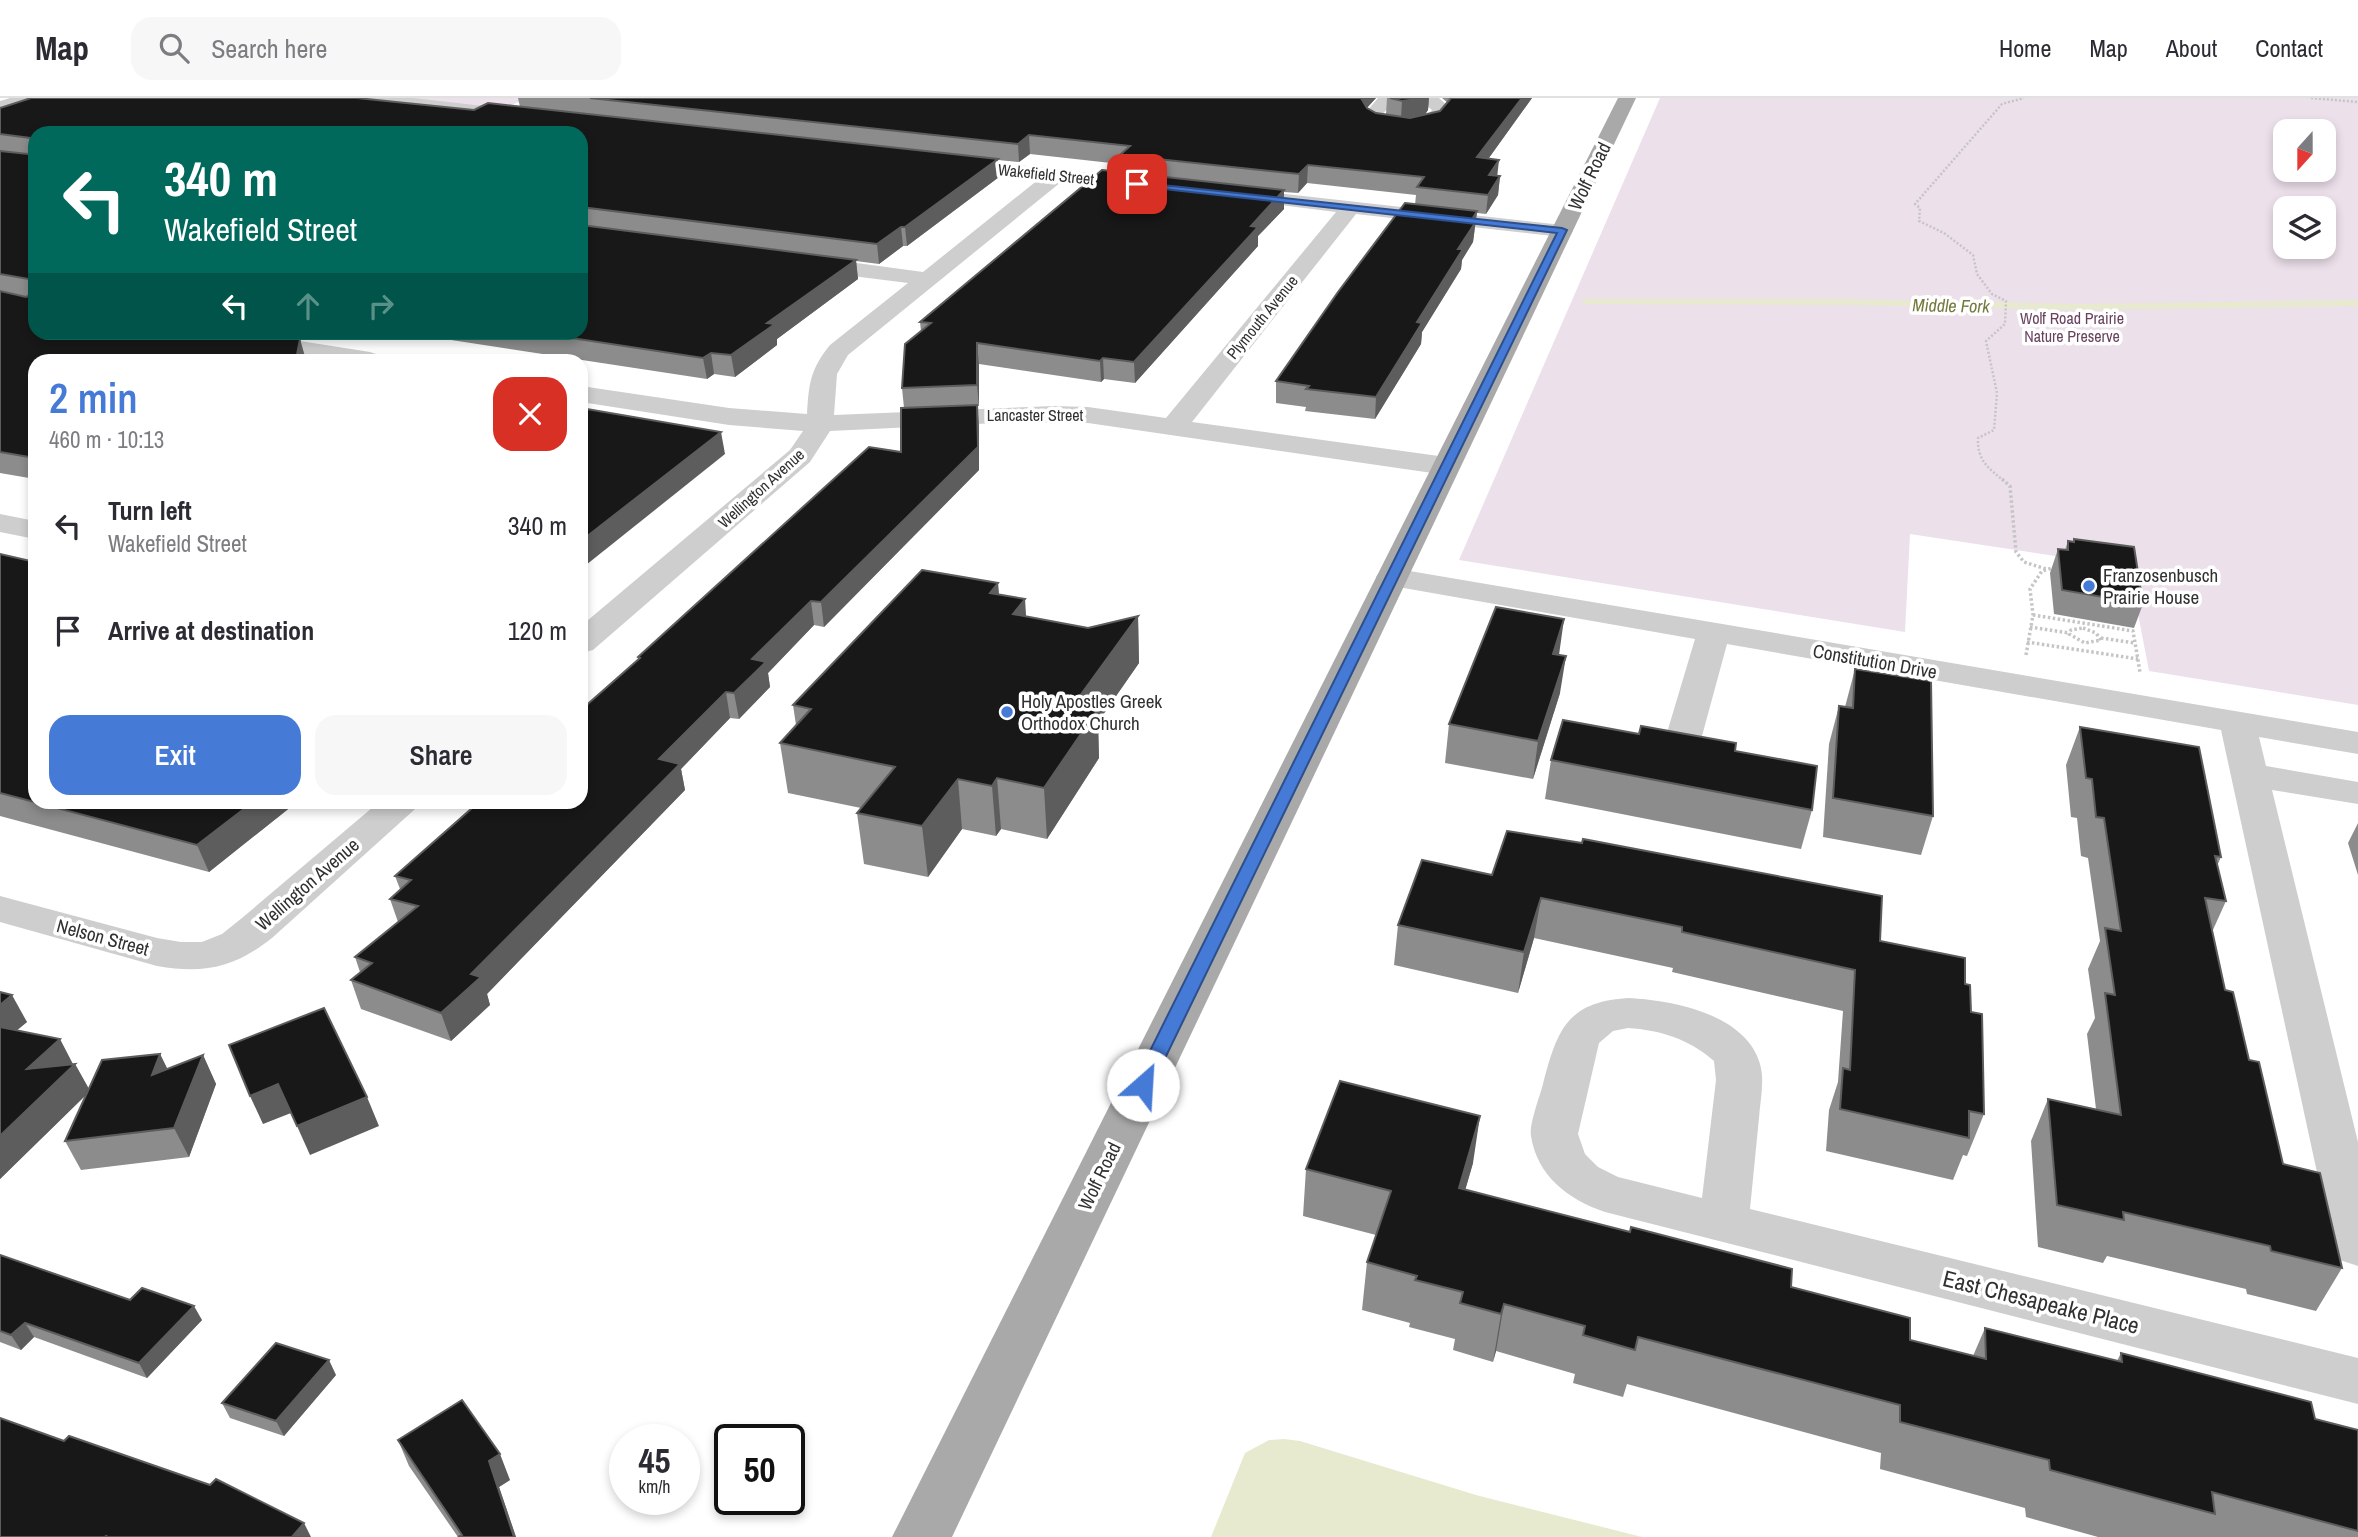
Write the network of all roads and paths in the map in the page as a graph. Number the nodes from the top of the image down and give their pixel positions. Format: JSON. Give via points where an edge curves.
{"nodes":[{"id":1,"x":28,"y":98,"type":"edge"},
{"id":2,"x":364,"y":98,"type":"edge"},
{"id":3,"x":1388,"y":98,"type":"edge"},
{"id":4,"x":1427,"y":98,"type":"edge"},
{"id":5,"x":1627,"y":98,"type":"edge"},
{"id":6,"x":2024,"y":98,"type":"edge"},
{"id":7,"x":2311,"y":98,"type":"edge"},
{"id":8,"x":2358,"y":102,"type":"edge"},
{"id":9,"x":0,"y":107,"type":"edge"},
{"id":10,"x":516,"y":115,"type":"edge"},
{"id":11,"x":932,"y":161,"type":"edge"},
{"id":12,"x":1057,"y":175,"type":"junction"},
{"id":13,"x":1163,"y":187,"type":"edge"},
{"id":14,"x":1217,"y":193,"type":"edge"},
{"id":15,"x":1350,"y":208,"type":"junction"},
{"id":16,"x":1562,"y":230,"type":"junction"},
{"id":17,"x":788,"y":261,"type":"edge"},
{"id":18,"x":927,"y":279,"type":"junction"},
{"id":19,"x":243,"y":340,"type":"edge"},
{"id":20,"x":332,"y":354,"type":"edge"},
{"id":21,"x":588,"y":395,"type":"edge"},
{"id":22,"x":819,"y":423,"type":"junction"},
{"id":23,"x":1174,"y":426,"type":"junction"},
{"id":24,"x":1446,"y":466,"type":"junction"},
{"id":25,"x":0,"y":523,"type":"edge"},
{"id":26,"x":28,"y":529,"type":"edge"},
{"id":27,"x":2057,"y":567,"type":"edge"},
{"id":28,"x":2046,"y":569,"type":"junction"},
{"id":29,"x":1392,"y":578,"type":"junction"},
{"id":30,"x":2033,"y":615,"type":"junction"},
{"id":31,"x":2030,"y":627,"type":"junction"},
{"id":32,"x":2133,"y":631,"type":"dead end"},
{"id":33,"x":1713,"y":633,"type":"junction"},
{"id":34,"x":2069,"y":633,"type":"junction"},
{"id":35,"x":588,"y":636,"type":"edge"},
{"id":36,"x":2101,"y":638,"type":"junction"},
{"id":37,"x":2027,"y":642,"type":"junction"},
{"id":38,"x":2135,"y":643,"type":"dead end"},
{"id":39,"x":2138,"y":660,"type":"dead end"},
{"id":40,"x":2026,"y":687,"type":"junction"},
{"id":41,"x":2238,"y":724,"type":"junction"},
{"id":42,"x":1684,"y":736,"type":"edge"},
{"id":43,"x":2358,"y":743,"type":"edge"},
{"id":44,"x":2251,"y":775,"type":"junction"},
{"id":45,"x":2358,"y":793,"type":"edge"},
{"id":46,"x":393,"y":809,"type":"edge"},
{"id":47,"x":0,"y":909,"type":"edge"},
{"id":48,"x":207,"y":956,"type":"joint"},
{"id":49,"x":1724,"y":1223,"type":"junction"},
{"id":50,"x":2357,"y":1235,"type":"edge"},
{"id":51,"x":2358,"y":1381,"type":"edge"},
{"id":52,"x":922,"y":1537,"type":"edge"}],
"edges":[{"from":1,"to":9,"type":"street"},
{"from":2,"to":10,"type":"street"},
{"from":3,"to":4,"type":"street","via":[[1371,119],[1410,126],[1432,122],[1442,109]]},
{"from":5,"to":16,"type":"main road","name":"Wolf Road"},
{"from":6,"to":28,"type":"path","via":[[2002,104],[1915,204],[1920,208],[1919,221],[1973,255],[1972,270],[1992,294],[2006,301],[2005,324],[1986,341],[1997,399],[1992,414],[1994,430],[1978,438],[1976,451],[1980,462],[2010,486],[2017,552],[2024,562]]},
{"from":7,"to":8,"type":"path"},
{"from":11,"to":12,"type":"street","name":"Wakefield Street"},
{"from":12,"to":13,"type":"street","name":"Wakefield Street"},
{"from":12,"to":18,"type":"street","name":"Wellington Avenue"},
{"from":14,"to":15,"type":"street"},
{"from":15,"to":16,"type":"street"},
{"from":15,"to":23,"type":"street","name":"Plymouth Avenue"},
{"from":16,"to":24,"type":"main road","name":"Wolf Road"},
{"from":17,"to":18,"type":"street"},
{"from":18,"to":22,"type":"street","name":"Wellington Avenue","via":[[828,362],[822,374]]},
{"from":19,"to":20,"type":"street"},
{"from":21,"to":22,"type":"street","name":"Lancaster Street","via":[[737,418]]},
{"from":22,"to":23,"type":"street","name":"Lancaster Street","via":[[1030,413]]},
{"from":22,"to":35,"type":"street","name":"Wellington Avenue","via":[[814,439],[800,456]]},
{"from":23,"to":24,"type":"street","name":"Lancaster Street"},
{"from":24,"to":29,"type":"main road","name":"Wolf Road"},
{"from":25,"to":26,"type":"street"},
{"from":27,"to":28,"type":"path"},
{"from":28,"to":30,"type":"path","via":[[2030,589]]},
{"from":29,"to":33,"type":"street","name":"Constitution Drive"},
{"from":29,"to":52,"type":"main road","name":"Wolf Road"},
{"from":30,"to":31,"type":"path"},
{"from":30,"to":32,"type":"path"},
{"from":31,"to":34,"type":"path"},
{"from":31,"to":37,"type":"path"},
{"from":33,"to":40,"type":"street","name":"Constitution Drive"},
{"from":33,"to":42,"type":"street"},
{"from":34,"to":36,"type":"path","via":[[2083,628]]},
{"from":34,"to":36,"type":"path","via":[[2085,643]]},
{"from":36,"to":38,"type":"path"},
{"from":37,"to":39,"type":"path"},
{"from":37,"to":40,"type":"path"},
{"from":40,"to":41,"type":"street","name":"Constitution Drive"},
{"from":41,"to":43,"type":"street","name":"Constitution Drive"},
{"from":41,"to":44,"type":"street"},
{"from":44,"to":45,"type":"street"},
{"from":44,"to":50,"type":"street"},
{"from":46,"to":48,"type":"street","name":"Wellington Avenue","via":[[237,944]]},
{"from":47,"to":48,"type":"street","name":"Nelson Street","via":[[157,952]]},
{"from":49,"to":49,"type":"street","name":"East Chesapeake Place","via":[[1605,1193],[1581,1180],[1565,1163],[1554,1134],[1577,1042],[1596,1020],[1613,1014],[1662,1017],[1710,1036],[1730,1050],[1739,1066],[1739,1080]]},
{"from":49,"to":51,"type":"street","name":"East Chesapeake Place"}]}
